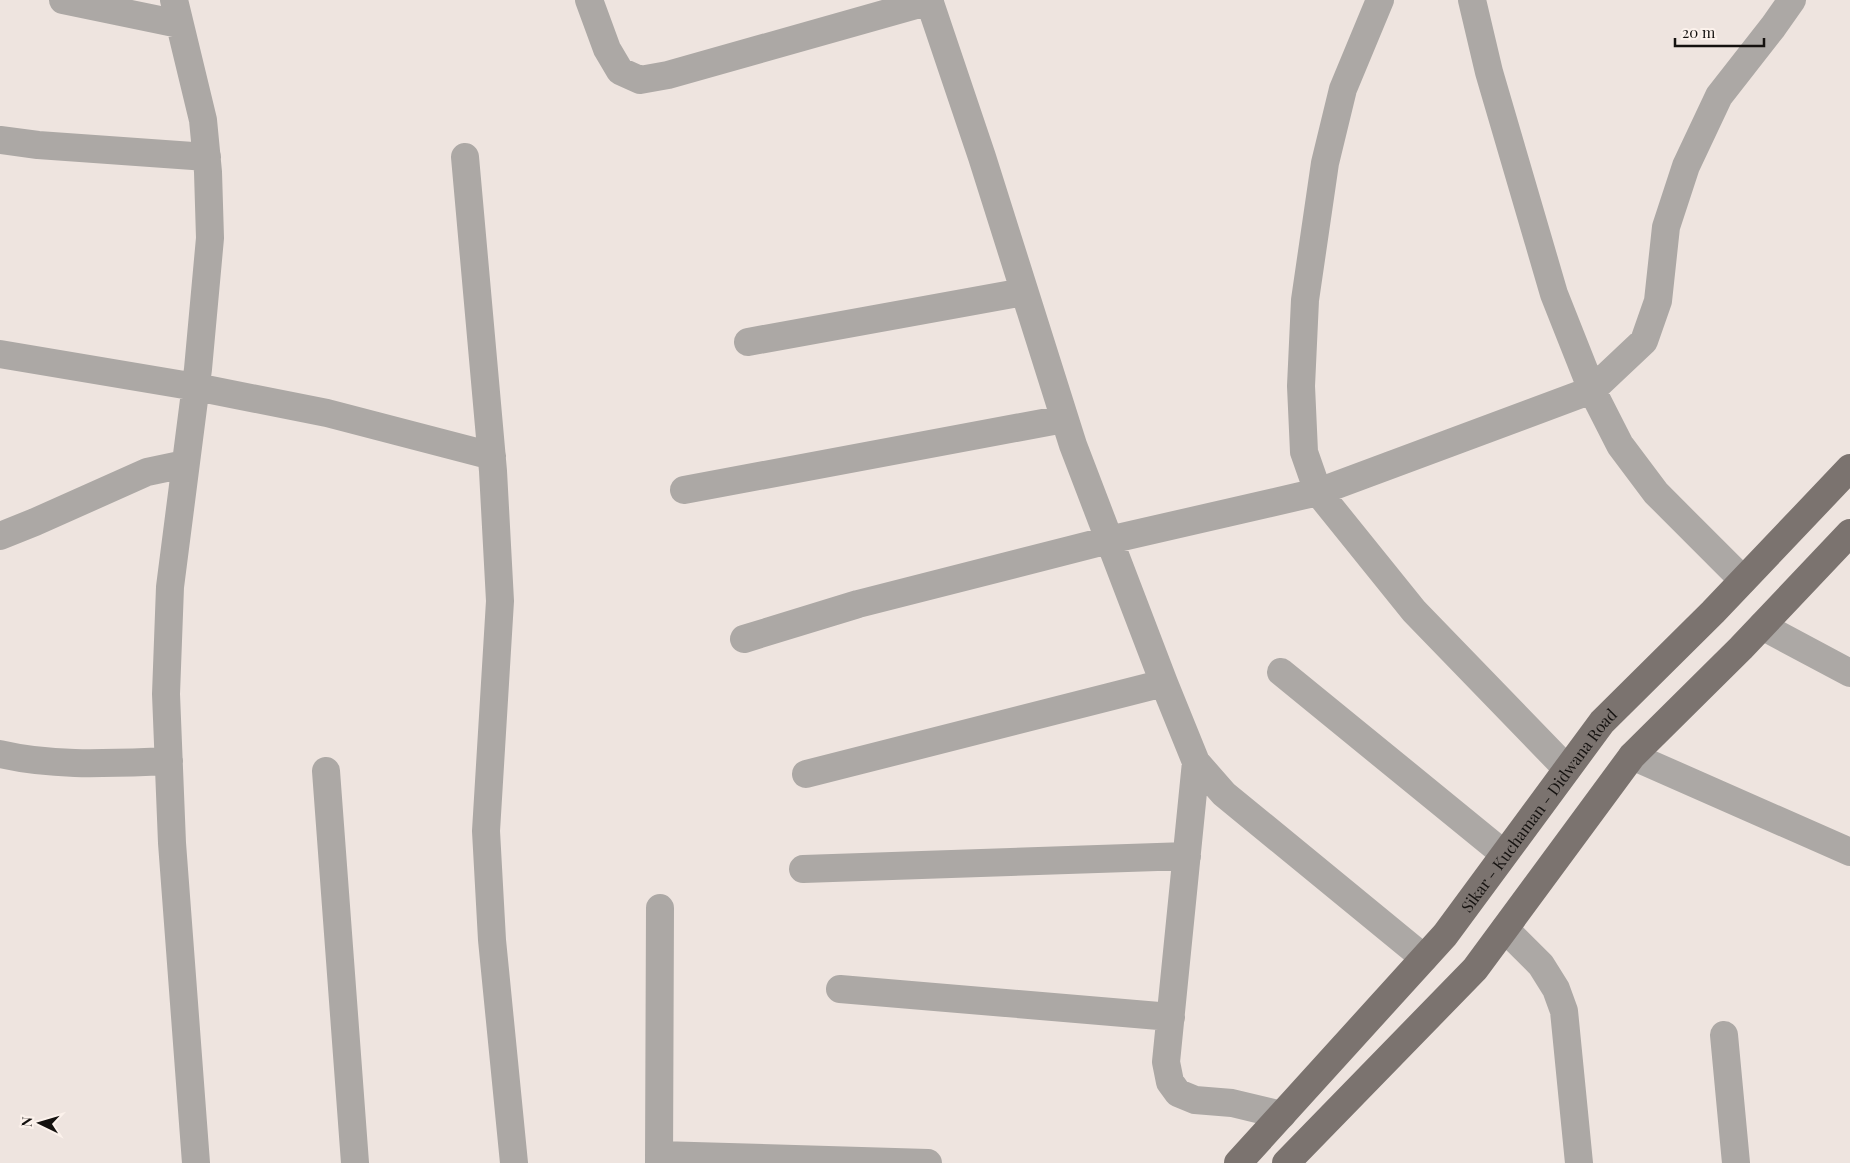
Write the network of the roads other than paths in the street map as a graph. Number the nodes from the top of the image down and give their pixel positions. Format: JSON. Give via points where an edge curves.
{"nodes":[{"id":1,"x":63,"y":0,"type":"edge"},
{"id":2,"x":589,"y":0,"type":"edge"},
{"id":3,"x":1380,"y":0,"type":"edge"},
{"id":4,"x":1472,"y":0,"type":"edge"},
{"id":5,"x":1792,"y":0,"type":"edge"},
{"id":6,"x":929,"y":1,"type":"edge"},
{"id":7,"x":176,"y":12,"type":"edge"},
{"id":8,"x":0,"y":140,"type":"edge"},
{"id":9,"x":207,"y":157,"type":"junction"},
{"id":10,"x":465,"y":157,"type":"dead end"},
{"id":11,"x":1024,"y":292,"type":"junction"},
{"id":12,"x":748,"y":342,"type":"dead end"},
{"id":13,"x":0,"y":354,"type":"edge"},
{"id":14,"x":196,"y":387,"type":"junction"},
{"id":15,"x":1592,"y":390,"type":"junction"},
{"id":16,"x":1064,"y":419,"type":"junction"},
{"id":17,"x":492,"y":456,"type":"junction"},
{"id":18,"x":185,"y":464,"type":"junction"},
{"id":19,"x":1850,"y":468,"type":"edge"},
{"id":20,"x":684,"y":490,"type":"dead end"},
{"id":21,"x":1318,"y":492,"type":"junction"},
{"id":22,"x":1850,"y":534,"type":"edge"},
{"id":23,"x":0,"y":536,"type":"edge"},
{"id":24,"x":1109,"y":540,"type":"junction"},
{"id":25,"x":1743,"y":580,"type":"junction"},
{"id":26,"x":1762,"y":626,"type":"junction"},
{"id":27,"x":744,"y":639,"type":"dead end"},
{"id":28,"x":1281,"y":672,"type":"dead end"},
{"id":29,"x":1850,"y":673,"type":"edge"},
{"id":30,"x":1164,"y":683,"type":"junction"},
{"id":31,"x":0,"y":754,"type":"edge"},
{"id":32,"x":1632,"y":756,"type":"junction"},
{"id":33,"x":169,"y":761,"type":"junction"},
{"id":34,"x":1196,"y":762,"type":"junction"},
{"id":35,"x":1567,"y":769,"type":"junction"},
{"id":36,"x":326,"y":771,"type":"dead end"},
{"id":37,"x":806,"y":774,"type":"dead end"},
{"id":38,"x":1850,"y":852,"type":"edge"},
{"id":39,"x":1504,"y":854,"type":"junction"},
{"id":40,"x":1187,"y":856,"type":"junction"},
{"id":41,"x":803,"y":870,"type":"dead end"},
{"id":42,"x":660,"y":908,"type":"dead end"},
{"id":43,"x":1505,"y":929,"type":"junction"},
{"id":44,"x":1424,"y":958,"type":"junction"},
{"id":45,"x":840,"y":989,"type":"dead end"},
{"id":46,"x":1171,"y":1017,"type":"junction"},
{"id":47,"x":1724,"y":1035,"type":"dead end"},
{"id":48,"x":1282,"y":1115,"type":"junction"},
{"id":49,"x":659,"y":1159,"type":"edge"},
{"id":50,"x":196,"y":1163,"type":"edge"},
{"id":51,"x":356,"y":1163,"type":"edge"},
{"id":52,"x":514,"y":1163,"type":"edge"},
{"id":53,"x":928,"y":1163,"type":"edge"},
{"id":54,"x":1238,"y":1163,"type":"edge"},
{"id":55,"x":1286,"y":1163,"type":"edge"},
{"id":56,"x":1579,"y":1163,"type":"edge"},
{"id":57,"x":1736,"y":1163,"type":"edge"}],
"edges":[{"from":1,"to":7,"type":"street"},
{"from":2,"to":6,"type":"street","via":[[607,49],[620,71],[640,80],[668,75]]},
{"from":3,"to":21,"type":"street","via":[[1343,89],[1325,162],[1305,300],[1301,386],[1304,452]]},
{"from":4,"to":15,"type":"street","via":[[1554,294]]},
{"from":5,"to":15,"type":"street","via":[[1719,96],[1686,166],[1666,227],[1658,301],[1644,341]]},
{"from":6,"to":11,"type":"street"},
{"from":7,"to":9,"type":"street","via":[[202,120]]},
{"from":8,"to":9,"type":"street"},
{"from":9,"to":14,"type":"street","via":[[210,238]]},
{"from":10,"to":17,"type":"street"},
{"from":11,"to":12,"type":"street"},
{"from":11,"to":16,"type":"street"},
{"from":13,"to":14,"type":"street"},
{"from":14,"to":17,"type":"street","via":[[327,413]]},
{"from":14,"to":18,"type":"street"},
{"from":15,"to":21,"type":"street"},
{"from":15,"to":25,"type":"street","via":[[1620,445],[1656,493]]},
{"from":16,"to":20,"type":"street"},
{"from":16,"to":24,"type":"street"},
{"from":17,"to":52,"type":"street","via":[[500,601],[486,831],[492,940]]},
{"from":18,"to":23,"type":"street","via":[[147,472]]},
{"from":18,"to":33,"type":"street","via":[[170,587],[166,694]]},
{"from":19,"to":25,"type":"main road","name":"Sikar - Kuchaman - Didwana Road"},
{"from":21,"to":24,"type":"street"},
{"from":21,"to":35,"type":"street","via":[[1414,611]]},
{"from":22,"to":26,"type":"main road"},
{"from":24,"to":27,"type":"street","via":[[858,604]]},
{"from":24,"to":30,"type":"street"},
{"from":25,"to":35,"type":"main road","name":"Sikar - Kuchaman - Didwana Road","via":[[1602,722]]},
{"from":26,"to":29,"type":"street"},
{"from":26,"to":32,"type":"main road"},
{"from":28,"to":39,"type":"street"},
{"from":30,"to":34,"type":"street"},
{"from":30,"to":37,"type":"street"},
{"from":31,"to":33,"type":"street","via":[[82,764]]},
{"from":32,"to":38,"type":"street"},
{"from":32,"to":43,"type":"main road"},
{"from":33,"to":50,"type":"street","via":[[172,843]]},
{"from":34,"to":40,"type":"street"},
{"from":34,"to":44,"type":"street","via":[[1224,794]]},
{"from":35,"to":39,"type":"main road","name":"Sikar - Kuchaman - Didwana Road"},
{"from":36,"to":51,"type":"street"},
{"from":39,"to":44,"type":"main road","name":"Sikar - Kuchaman - Didwana Road","via":[[1445,935]]},
{"from":40,"to":41,"type":"street"},
{"from":40,"to":46,"type":"street"},
{"from":42,"to":49,"type":"street"},
{"from":43,"to":55,"type":"main road","via":[[1475,969]]},
{"from":43,"to":56,"type":"street","via":[[1541,965],[1556,989],[1564,1011]]},
{"from":44,"to":48,"type":"main road","name":"Sikar - Kuchaman - Didwana Road"},
{"from":45,"to":46,"type":"street"},
{"from":46,"to":48,"type":"street","via":[[1166,1062],[1170,1082],[1178,1093],[1195,1100],[1232,1103]]},
{"from":47,"to":57,"type":"street"},
{"from":48,"to":54,"type":"main road","name":"Sikar - Kuchaman - Didwana Road"},
{"from":49,"to":53,"type":"street"}]}
